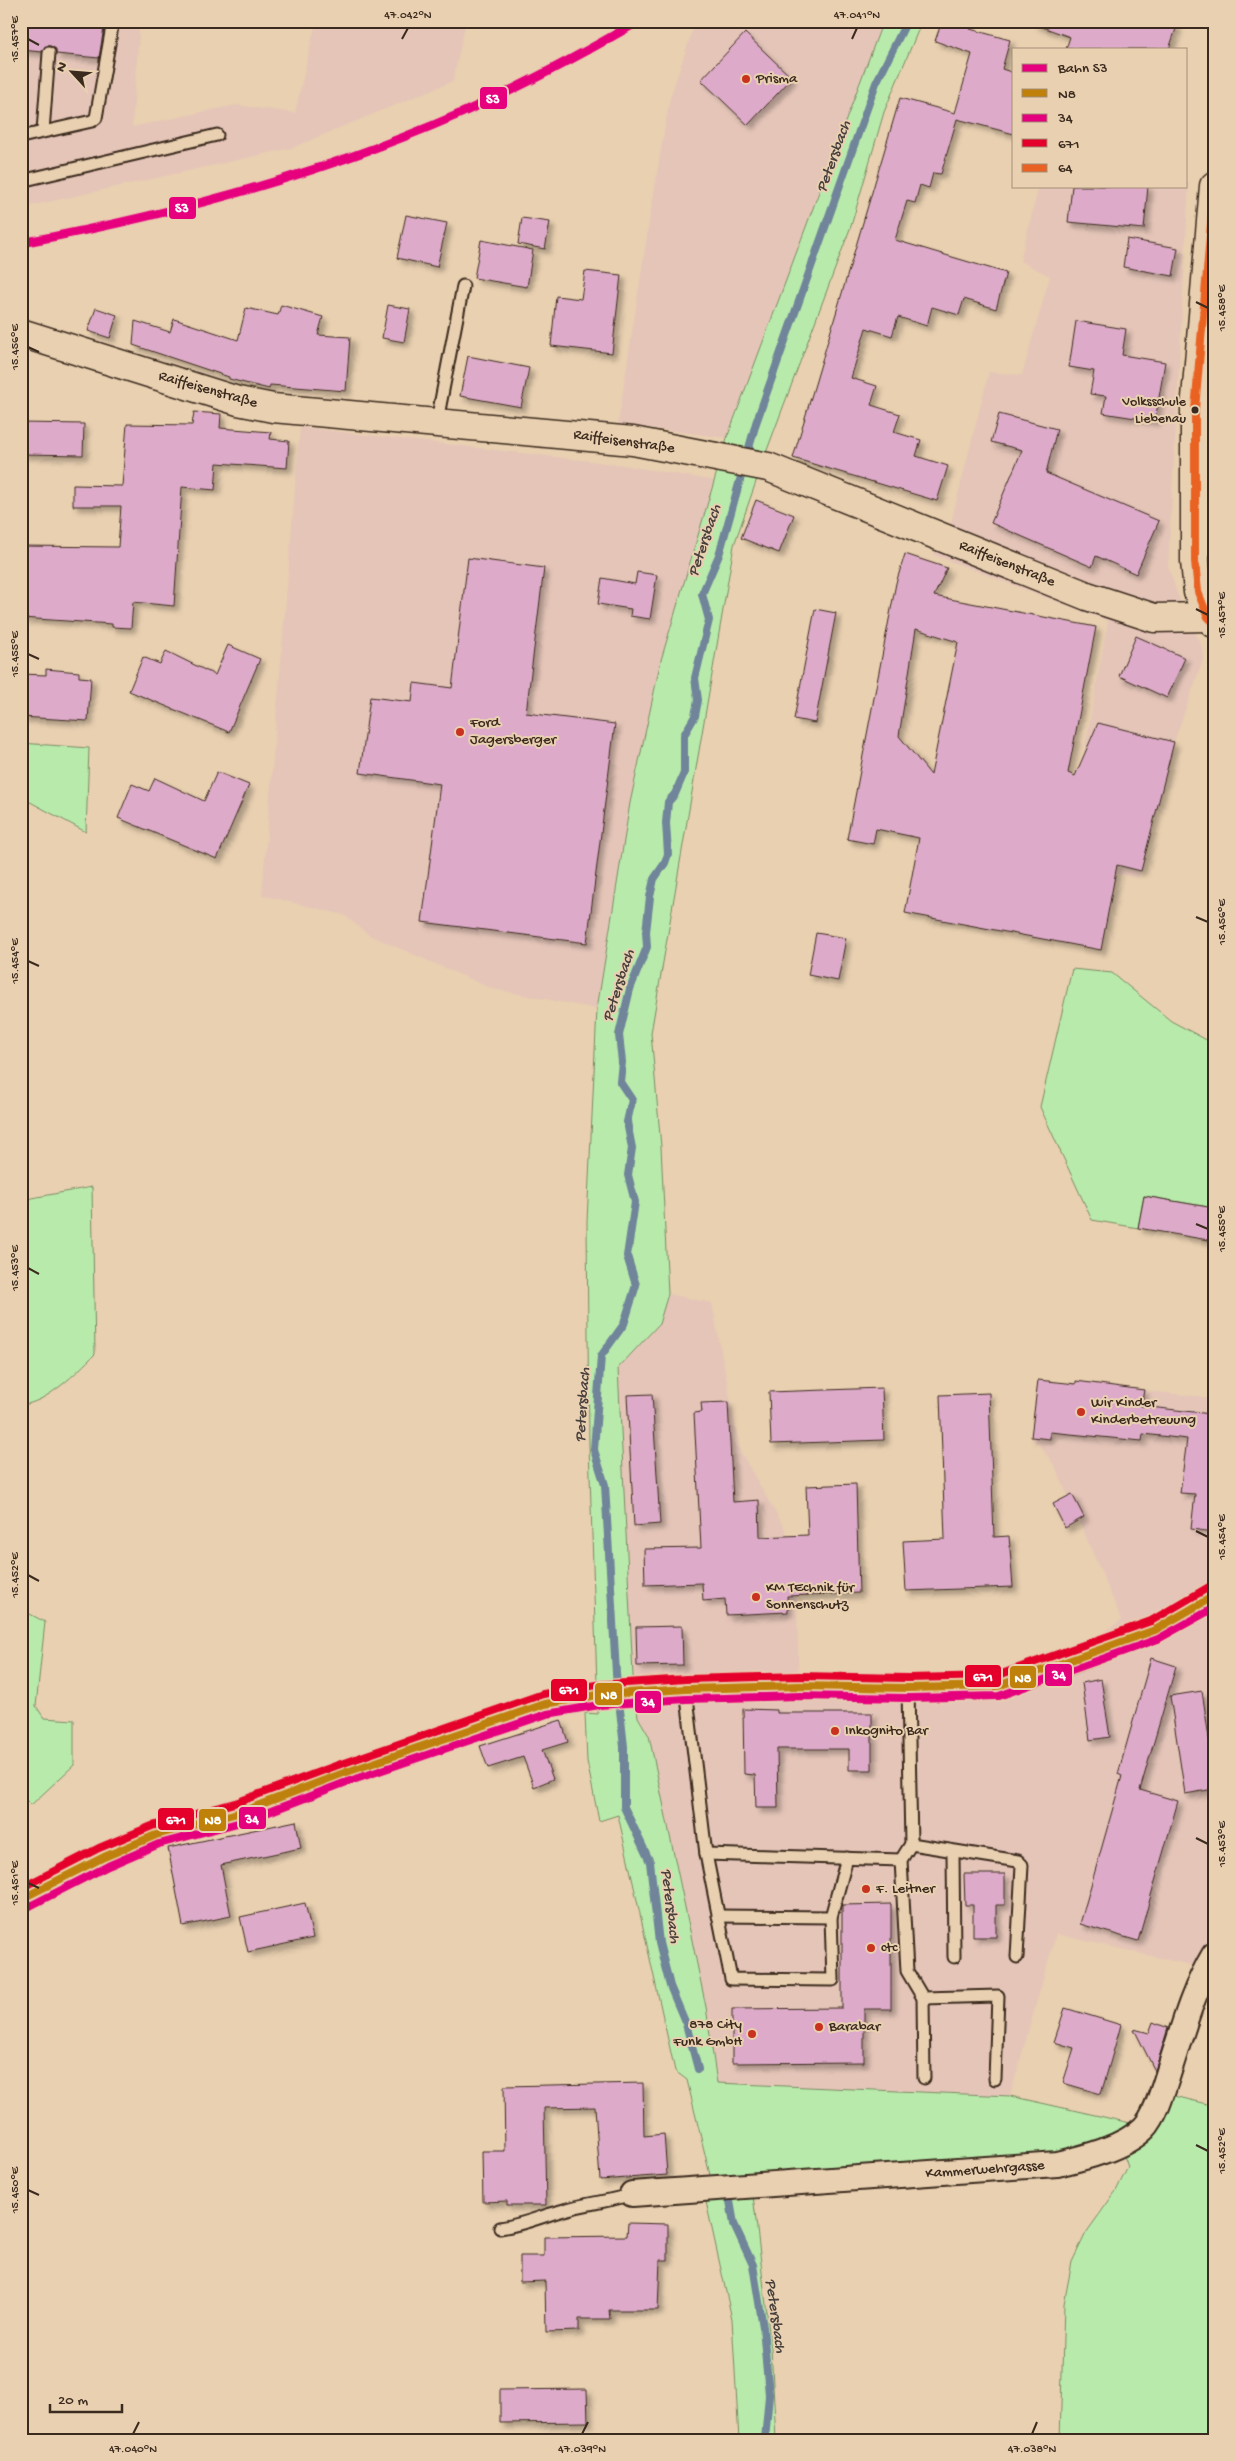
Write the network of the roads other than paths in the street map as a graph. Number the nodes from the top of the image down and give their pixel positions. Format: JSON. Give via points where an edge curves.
{"nodes":[{"id":1,"x":113,"y":21,"type":"edge"},
{"id":2,"x":49,"y":53,"type":"dead end"},
{"id":3,"x":43,"y":132,"type":"junction"},
{"id":4,"x":217,"y":136,"type":"dead end"},
{"id":5,"x":21,"y":137,"type":"edge"},
{"id":6,"x":21,"y":180,"type":"edge"},
{"id":7,"x":1214,"y":186,"type":"edge"},
{"id":8,"x":463,"y":286,"type":"dead end"},
{"id":9,"x":21,"y":333,"type":"edge"},
{"id":10,"x":437,"y":421,"type":"junction"},
{"id":11,"x":1211,"y":620,"type":"edge"},
{"id":12,"x":1214,"y":1596,"type":"edge"},
{"id":13,"x":908,"y":1688,"type":"junction"},
{"id":14,"x":686,"y":1689,"type":"junction"},
{"id":15,"x":911,"y":1844,"type":"junction"},
{"id":16,"x":954,"y":1852,"type":"junction"},
{"id":17,"x":706,"y":1854,"type":"junction"},
{"id":18,"x":847,"y":1858,"type":"junction"},
{"id":19,"x":901,"y":1860,"type":"junction"},
{"id":20,"x":21,"y":1899,"type":"edge"},
{"id":21,"x":718,"y":1916,"type":"junction"},
{"id":22,"x":831,"y":1917,"type":"junction"},
{"id":23,"x":1214,"y":1956,"type":"edge"},
{"id":24,"x":954,"y":1957,"type":"dead end"},
{"id":25,"x":1017,"y":1958,"type":"dead end"},
{"id":26,"x":923,"y":1998,"type":"junction"},
{"id":27,"x":924,"y":2078,"type":"dead end"},
{"id":28,"x":995,"y":2079,"type":"dead end"},
{"id":29,"x":632,"y":2194,"type":"joint"},
{"id":30,"x":500,"y":2228,"type":"dead end"}],
"edges":[{"from":1,"to":3,"type":"lane","via":[[98,116],[92,121]]},
{"from":2,"to":3,"type":"lane"},
{"from":3,"to":5,"type":"lane"},
{"from":4,"to":6,"type":"lane"},
{"from":7,"to":11,"type":"street","via":[[1195,410],[1195,562],[1198,592]]},
{"from":8,"to":10,"type":"lane"},
{"from":9,"to":10,"type":"street","name":"Raiffeisenstraße","via":[[238,401],[273,408]]},
{"from":10,"to":11,"type":"street","name":"Raiffeisenstraße","via":[[633,441],[768,467],[1087,596],[1154,618]]},
{"from":12,"to":13,"type":"street","via":[[1155,1630],[998,1686]]},
{"from":13,"to":14,"type":"street"},
{"from":13,"to":15,"type":"lane"},
{"from":14,"to":17,"type":"lane"},
{"from":14,"to":20,"type":"street","via":[[598,1695],[536,1706],[241,1812],[156,1835]]},
{"from":15,"to":16,"type":"lane"},
{"from":15,"to":19,"type":"lane"},
{"from":16,"to":24,"type":"lane"},
{"from":16,"to":25,"type":"lane","via":[[1022,1864]]},
{"from":17,"to":18,"type":"lane"},
{"from":17,"to":21,"type":"lane"},
{"from":18,"to":19,"type":"lane"},
{"from":18,"to":22,"type":"lane"},
{"from":19,"to":26,"type":"lane","via":[[907,1971]]},
{"from":21,"to":22,"type":"lane"},
{"from":21,"to":22,"type":"lane","via":[[731,1979],[833,1980]]},
{"from":23,"to":29,"type":"street","name":"Kammerwehrgasse","via":[[1192,1998],[1162,2094],[1146,2126],[1105,2150],[1056,2164]]},
{"from":26,"to":27,"type":"lane"},
{"from":26,"to":28,"type":"lane","via":[[998,1996]]},
{"from":29,"to":30,"type":"lane","via":[[564,2210],[522,2225]]}]}
